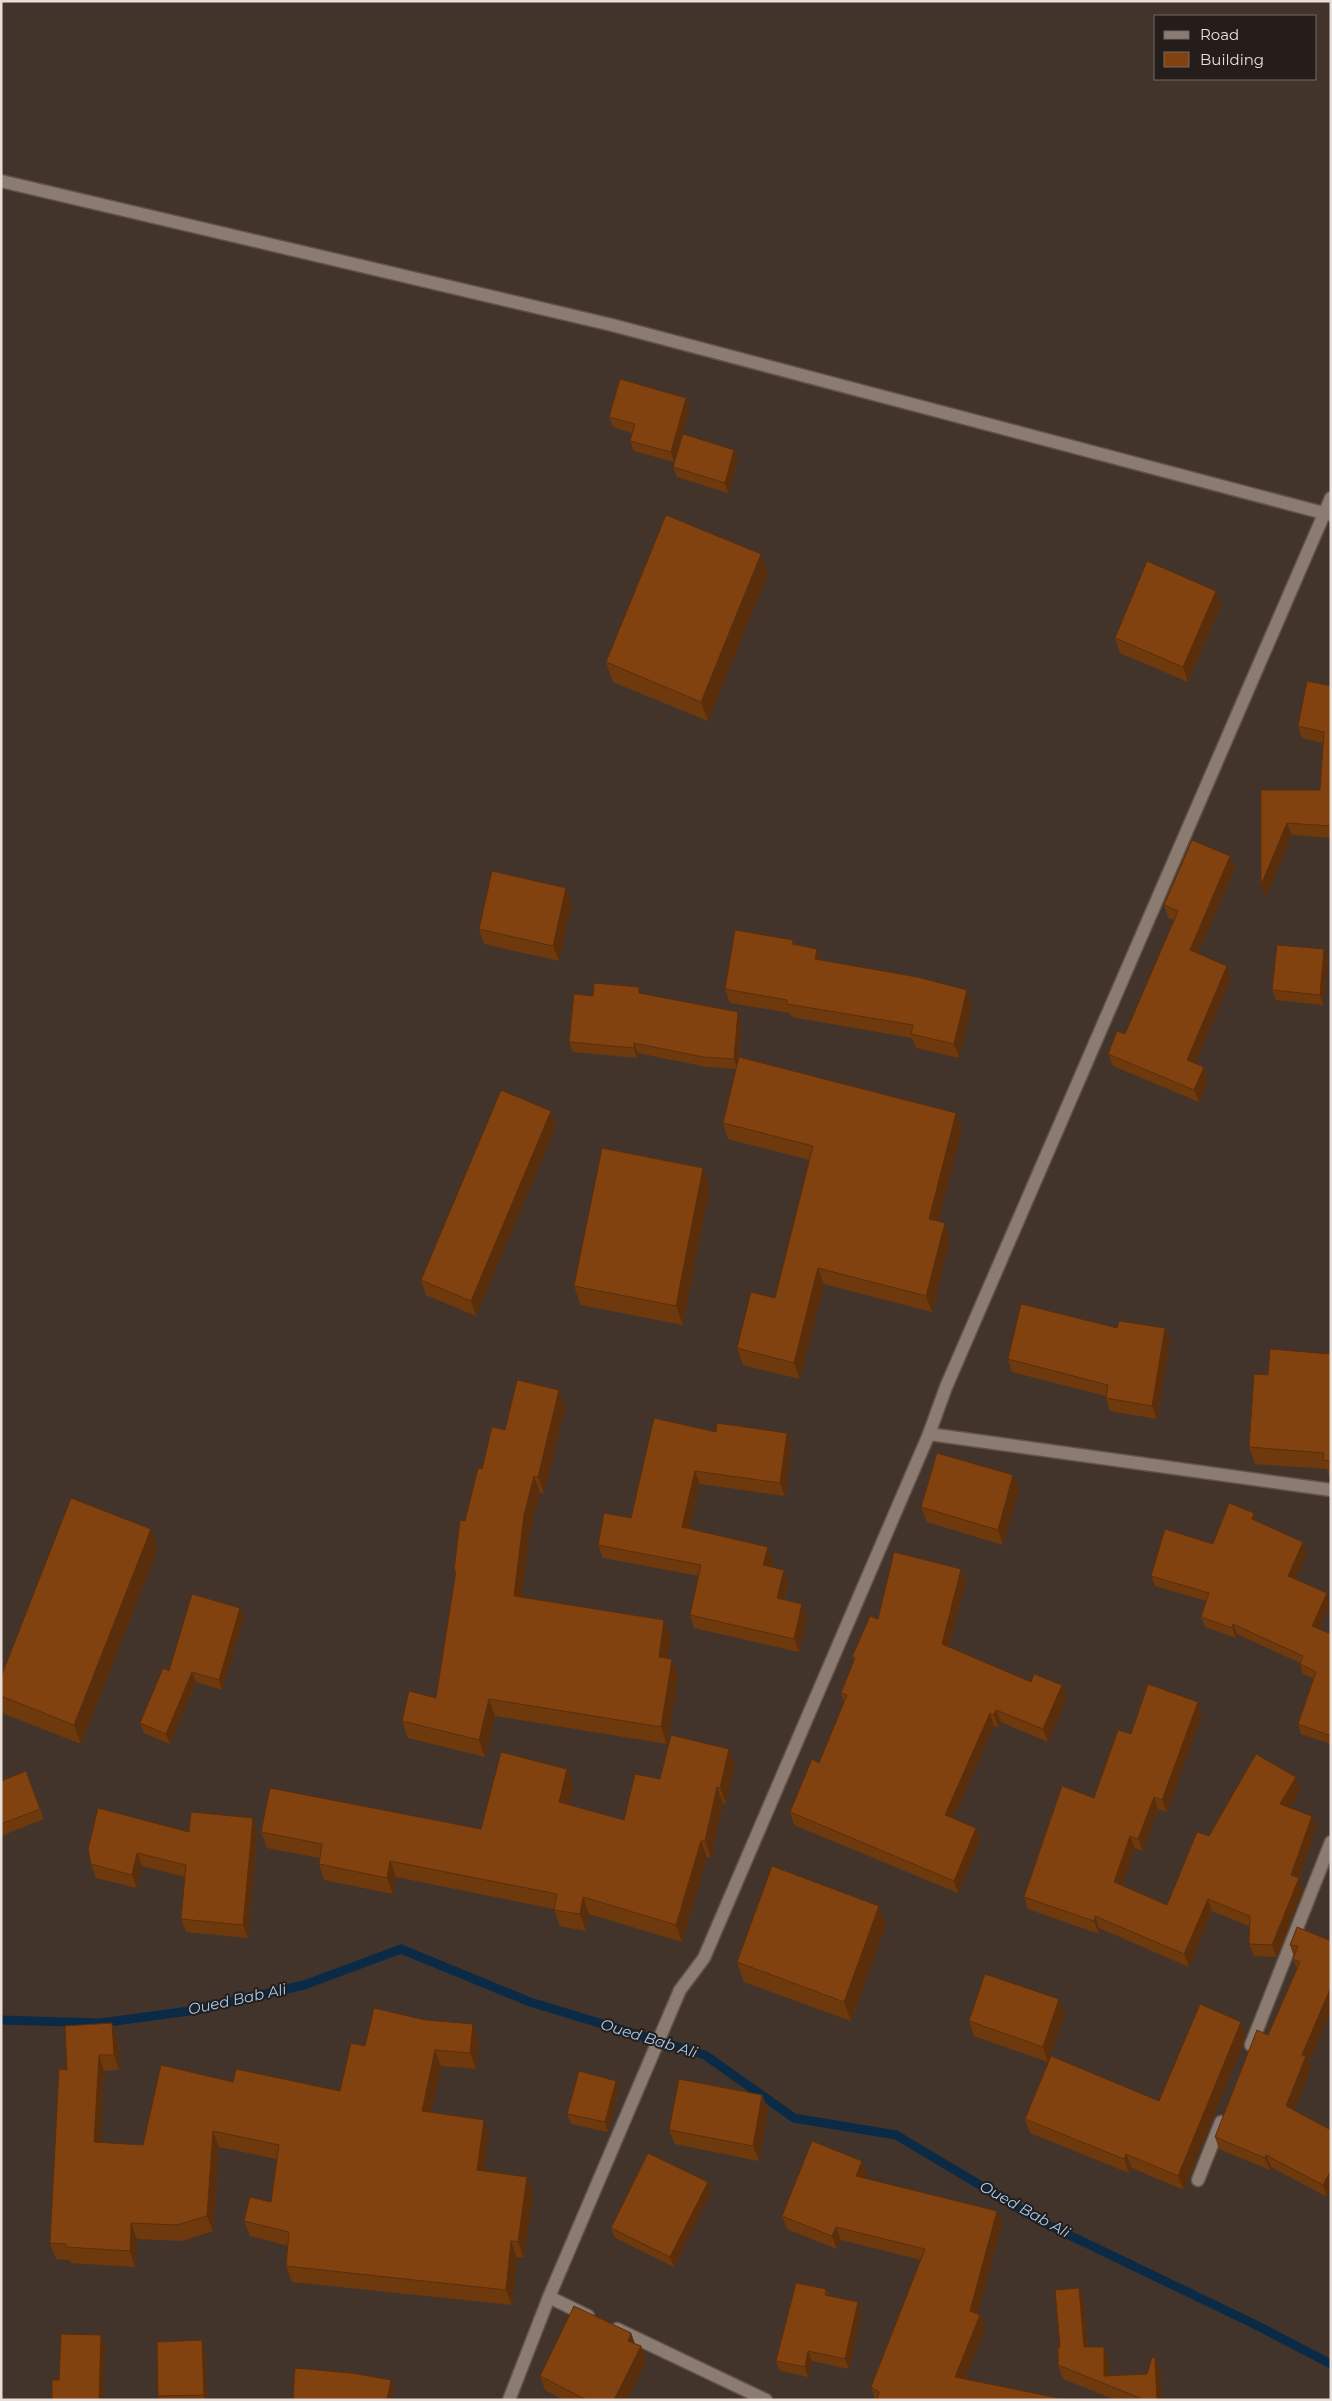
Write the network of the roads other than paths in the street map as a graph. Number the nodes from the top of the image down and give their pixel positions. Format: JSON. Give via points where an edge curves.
{"nodes":[{"id":1,"x":1,"y":181,"type":"edge"},
{"id":2,"x":1331,"y":498,"type":"edge"},
{"id":3,"x":1327,"y":514,"type":"edge"},
{"id":4,"x":928,"y":1434,"type":"junction"},
{"id":5,"x":1331,"y":1490,"type":"edge"},
{"id":6,"x":1331,"y":1842,"type":"edge"},
{"id":7,"x":1245,"y":2061,"type":"edge"},
{"id":8,"x":1227,"y":2106,"type":"edge"},
{"id":9,"x":1198,"y":2180,"type":"dead end"},
{"id":10,"x":549,"y":2297,"type":"junction"},
{"id":11,"x":513,"y":2399,"type":"edge"},
{"id":12,"x":766,"y":2400,"type":"edge"}],
"edges":[{"from":1,"to":3,"type":"street","via":[[612,325]]},
{"from":2,"to":3,"type":"street"},
{"from":3,"to":4,"type":"street"},
{"from":4,"to":5,"type":"street"},
{"from":4,"to":10,"type":"street","via":[[704,1958],[680,1990]]},
{"from":6,"to":7,"type":"street"},
{"from":8,"to":9,"type":"street"},
{"from":10,"to":11,"type":"street"},
{"from":10,"to":12,"type":"street"}]}
